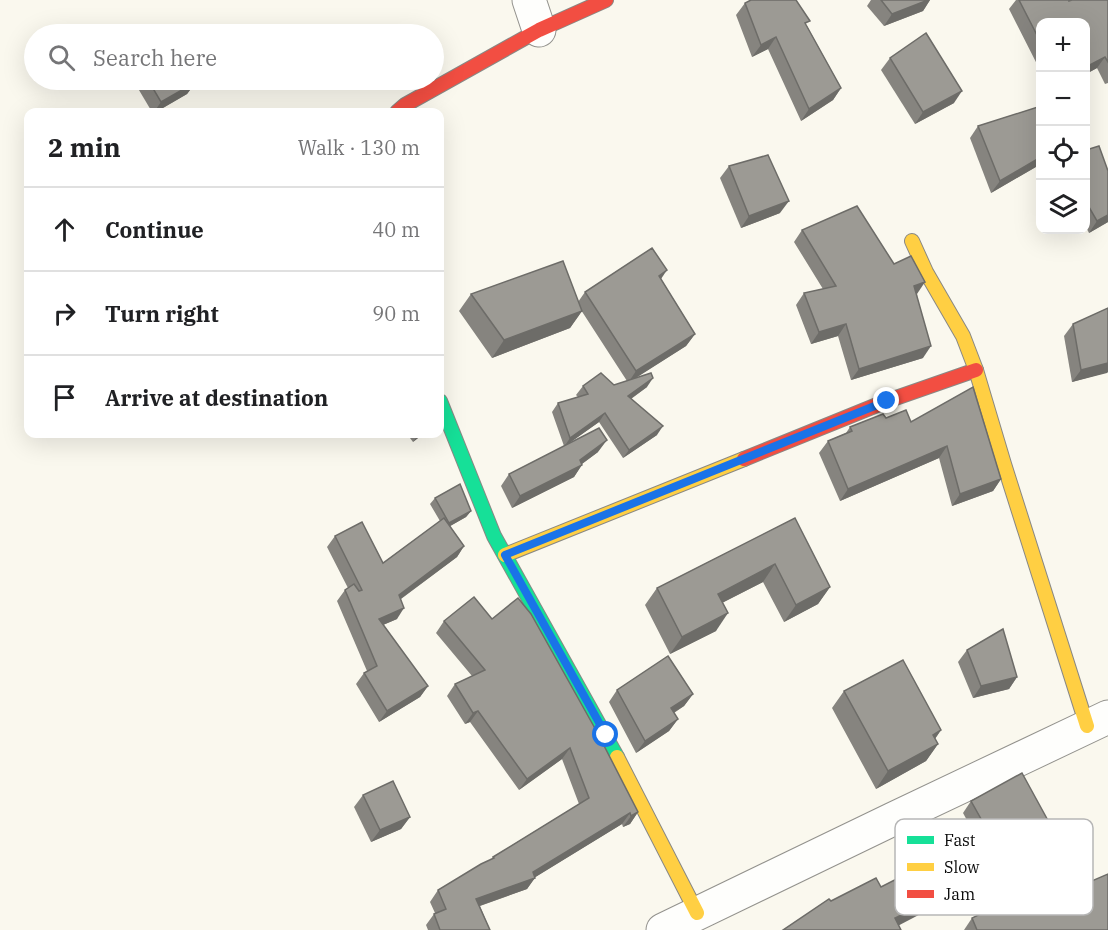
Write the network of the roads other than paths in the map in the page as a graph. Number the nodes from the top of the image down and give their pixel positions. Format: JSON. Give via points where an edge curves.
{"nodes":[{"id":1,"x":529,"y":0,"type":"edge"},
{"id":2,"x":606,"y":0,"type":"edge"},
{"id":3,"x":539,"y":30,"type":"junction"},
{"id":4,"x":444,"y":83,"type":"edge"},
{"id":5,"x":432,"y":90,"type":"edge"},
{"id":6,"x":402,"y":108,"type":"edge"},
{"id":7,"x":912,"y":241,"type":"dead end"},
{"id":8,"x":976,"y":369,"type":"junction"},
{"id":9,"x":444,"y":411,"type":"edge"},
{"id":10,"x":505,"y":555,"type":"junction"},
{"id":11,"x":1097,"y":722,"type":"edge"},
{"id":12,"x":697,"y":913,"type":"junction"},
{"id":13,"x":663,"y":930,"type":"edge"}],
"edges":[{"from":1,"to":3,"type":"street"},
{"from":2,"to":3,"type":"street"},
{"from":3,"to":4,"type":"street"},
{"from":5,"to":6,"type":"street"},
{"from":7,"to":8,"type":"street","via":[[963,336]]},
{"from":8,"to":10,"type":"street"},
{"from":8,"to":11,"type":"street","via":[[1004,464]]},
{"from":9,"to":10,"type":"street"},
{"from":10,"to":12,"type":"street","via":[[606,735]]},
{"from":11,"to":12,"type":"street"},
{"from":12,"to":13,"type":"street"}]}
